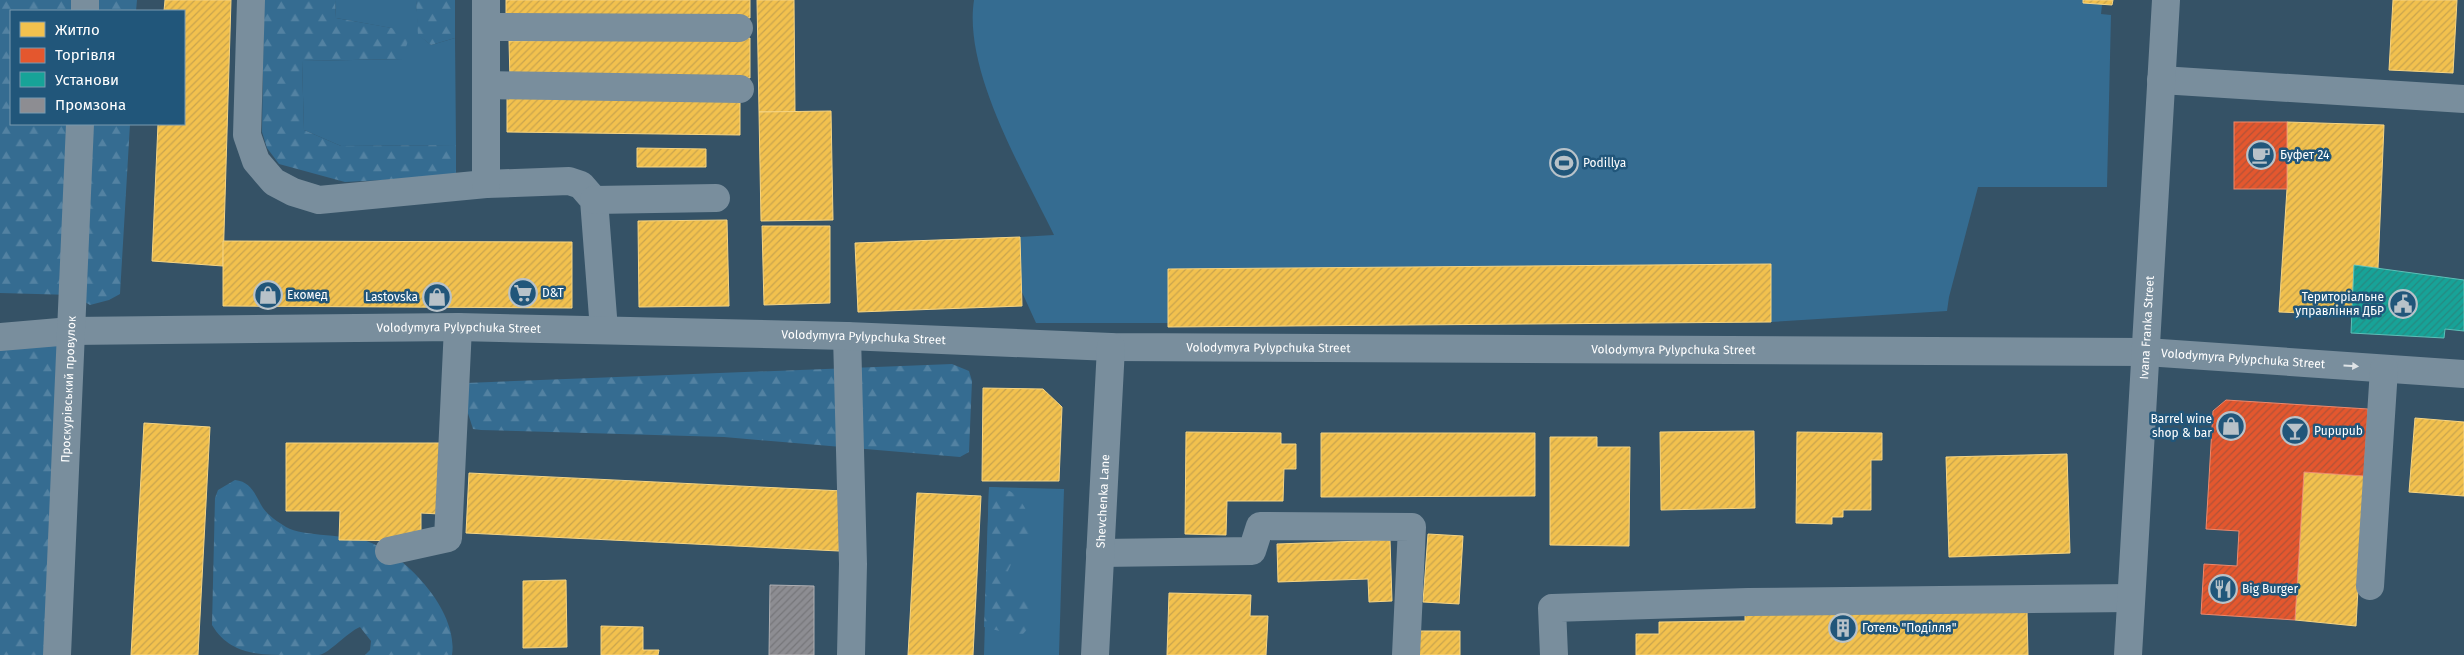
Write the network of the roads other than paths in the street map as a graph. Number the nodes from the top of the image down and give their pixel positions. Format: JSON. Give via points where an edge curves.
{"nodes":[{"id":1,"x":250,"y":0,"type":"edge"},
{"id":2,"x":486,"y":0,"type":"edge"},
{"id":3,"x":2166,"y":0,"type":"edge"},
{"id":4,"x":486,"y":27,"type":"junction"},
{"id":5,"x":739,"y":28,"type":"dead end"},
{"id":6,"x":2161,"y":80,"type":"junction"},
{"id":7,"x":486,"y":85,"type":"junction"},
{"id":8,"x":740,"y":89,"type":"dead end"},
{"id":9,"x":2464,"y":99,"type":"edge"},
{"id":10,"x":80,"y":125,"type":"edge"},
{"id":11,"x":486,"y":184,"type":"junction"},
{"id":12,"x":716,"y":198,"type":"dead end"},
{"id":13,"x":594,"y":200,"type":"junction"},
{"id":14,"x":458,"y":327,"type":"junction"},
{"id":15,"x":604,"y":330,"type":"junction"},
{"id":16,"x":71,"y":331,"type":"junction"},
{"id":17,"x":847,"y":336,"type":"junction"},
{"id":18,"x":0,"y":337,"type":"edge"},
{"id":19,"x":1111,"y":347,"type":"junction"},
{"id":20,"x":2146,"y":352,"type":"junction"},
{"id":21,"x":2384,"y":369,"type":"junction"},
{"id":22,"x":2464,"y":374,"type":"edge"},
{"id":23,"x":389,"y":551,"type":"dead end"},
{"id":24,"x":1100,"y":554,"type":"junction"},
{"id":25,"x":2370,"y":586,"type":"dead end"},
{"id":26,"x":2131,"y":598,"type":"junction"},
{"id":27,"x":57,"y":655,"type":"edge"},
{"id":28,"x":851,"y":655,"type":"edge"},
{"id":29,"x":1095,"y":655,"type":"edge"},
{"id":30,"x":1406,"y":655,"type":"edge"},
{"id":31,"x":1554,"y":655,"type":"edge"},
{"id":32,"x":2128,"y":655,"type":"edge"}],
"edges":[{"from":1,"to":11,"type":"street","via":[[247,135],[256,162],[274,182],[319,200]]},
{"from":2,"to":4,"type":"street"},
{"from":3,"to":6,"type":"street","name":"Ivana Franka Street"},
{"from":4,"to":5,"type":"street"},
{"from":4,"to":7,"type":"street"},
{"from":6,"to":9,"type":"street"},
{"from":6,"to":20,"type":"street","name":"Ivana Franka Street"},
{"from":7,"to":8,"type":"street"},
{"from":7,"to":11,"type":"street"},
{"from":10,"to":16,"type":"street","name":"Проскурівський провулок"},
{"from":11,"to":13,"type":"street","via":[[569,182],[580,185]]},
{"from":12,"to":13,"type":"street"},
{"from":13,"to":15,"type":"street"},
{"from":14,"to":15,"type":"street","name":"Volodymyra Pylypchuka Street"},
{"from":14,"to":16,"type":"street","name":"Volodymyra Pylypchuka Street"},
{"from":14,"to":23,"type":"street","via":[[448,538]]},
{"from":15,"to":17,"type":"street","name":"Volodymyra Pylypchuka Street"},
{"from":16,"to":18,"type":"street","name":"Volodymyra Pylypchuka Street"},
{"from":16,"to":27,"type":"street","name":"Проскурівський провулок"},
{"from":17,"to":19,"type":"street","name":"Volodymyra Pylypchuka Street"},
{"from":17,"to":28,"type":"street","via":[[853,564]]},
{"from":19,"to":20,"type":"street","name":"Volodymyra Pylypchuka Street"},
{"from":19,"to":24,"type":"street","name":"Shevchenka Lane"},
{"from":20,"to":21,"type":"street","name":"Volodymyra Pylypchuka Street","one_way":true},
{"from":20,"to":26,"type":"street","name":"Ivana Franka Street"},
{"from":21,"to":22,"type":"street","name":"Volodymyra Pylypchuka Street"},
{"from":21,"to":25,"type":"street"},
{"from":24,"to":29,"type":"street","name":"Shevchenka Lane"},
{"from":24,"to":30,"type":"street","via":[[1252,551],[1260,526],[1412,527]]},
{"from":26,"to":31,"type":"street","via":[[1748,602],[1552,608]]},
{"from":26,"to":32,"type":"street","name":"Ivana Franka Street"}]}
